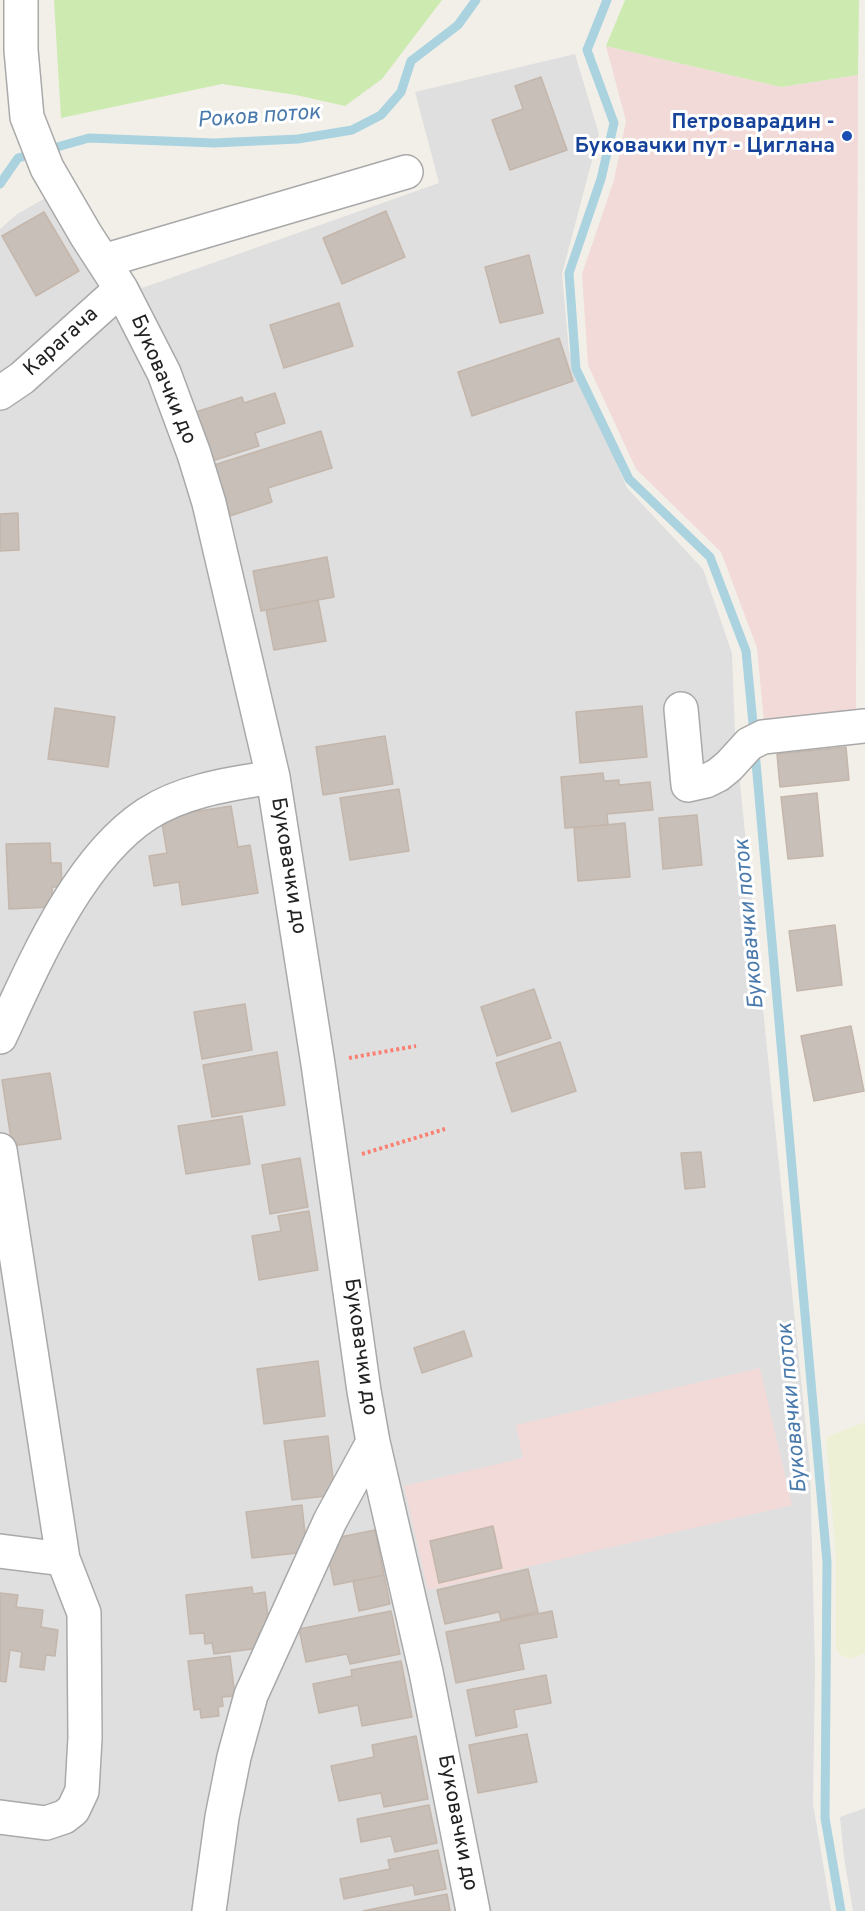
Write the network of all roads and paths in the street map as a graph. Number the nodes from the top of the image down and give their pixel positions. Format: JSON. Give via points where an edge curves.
{"nodes":[{"id":1,"x":21,"y":0,"type":"edge"},
{"id":2,"x":406,"y":172,"type":"dead end"},
{"id":3,"x":103,"y":261,"type":"junction"},
{"id":4,"x":121,"y":290,"type":"junction"},
{"id":5,"x":0,"y":393,"type":"edge"},
{"id":6,"x":681,"y":709,"type":"dead end"},
{"id":7,"x":865,"y":726,"type":"edge"},
{"id":8,"x":273,"y":777,"type":"junction"},
{"id":9,"x":0,"y":1036,"type":"edge"},
{"id":10,"x":416,"y":1046,"type":"dead end"},
{"id":11,"x":318,"y":1064,"type":"junction"},
{"id":12,"x":446,"y":1130,"type":"dead end"},
{"id":13,"x":0,"y":1150,"type":"edge"},
{"id":14,"x":332,"y":1162,"type":"junction"},
{"id":15,"x":373,"y":1442,"type":"junction"},
{"id":16,"x":0,"y":1551,"type":"edge"},
{"id":17,"x":63,"y":1559,"type":"junction"},
{"id":18,"x":0,"y":1817,"type":"edge"},
{"id":19,"x":209,"y":1911,"type":"edge"},
{"id":20,"x":473,"y":1911,"type":"edge"}],
"edges":[{"from":1,"to":3,"type":"street","name":"Буковачки до","via":[[27,117],[47,168]]},
{"from":2,"to":3,"type":"street"},
{"from":3,"to":4,"type":"street","name":"Буковачки до"},
{"from":4,"to":5,"type":"street","name":"Карагача"},
{"from":4,"to":8,"type":"street","name":"Буковачки до","via":[[164,373],[194,454]]},
{"from":6,"to":7,"type":"street","via":[[688,784],[718,775],[756,740]]},
{"from":8,"to":9,"type":"street","name":"Буковачки до","via":[[177,799],[148,813],[124,831],[94,864],[67,905]]},
{"from":8,"to":11,"type":"street","name":"Буковачки до"},
{"from":10,"to":11,"type":"path"},
{"from":11,"to":14,"type":"street","name":"Буковачки до"},
{"from":12,"to":14,"type":"path"},
{"from":13,"to":17,"type":"street"},
{"from":14,"to":15,"type":"street","name":"Буковачки до"},
{"from":15,"to":19,"type":"street","via":[[330,1521],[251,1695],[222,1817]]},
{"from":15,"to":20,"type":"street","name":"Буковачки до","via":[[426,1672]]},
{"from":16,"to":17,"type":"street"},
{"from":17,"to":18,"type":"street","via":[[84,1613],[82,1791],[74,1810],[46,1823]]}]}
